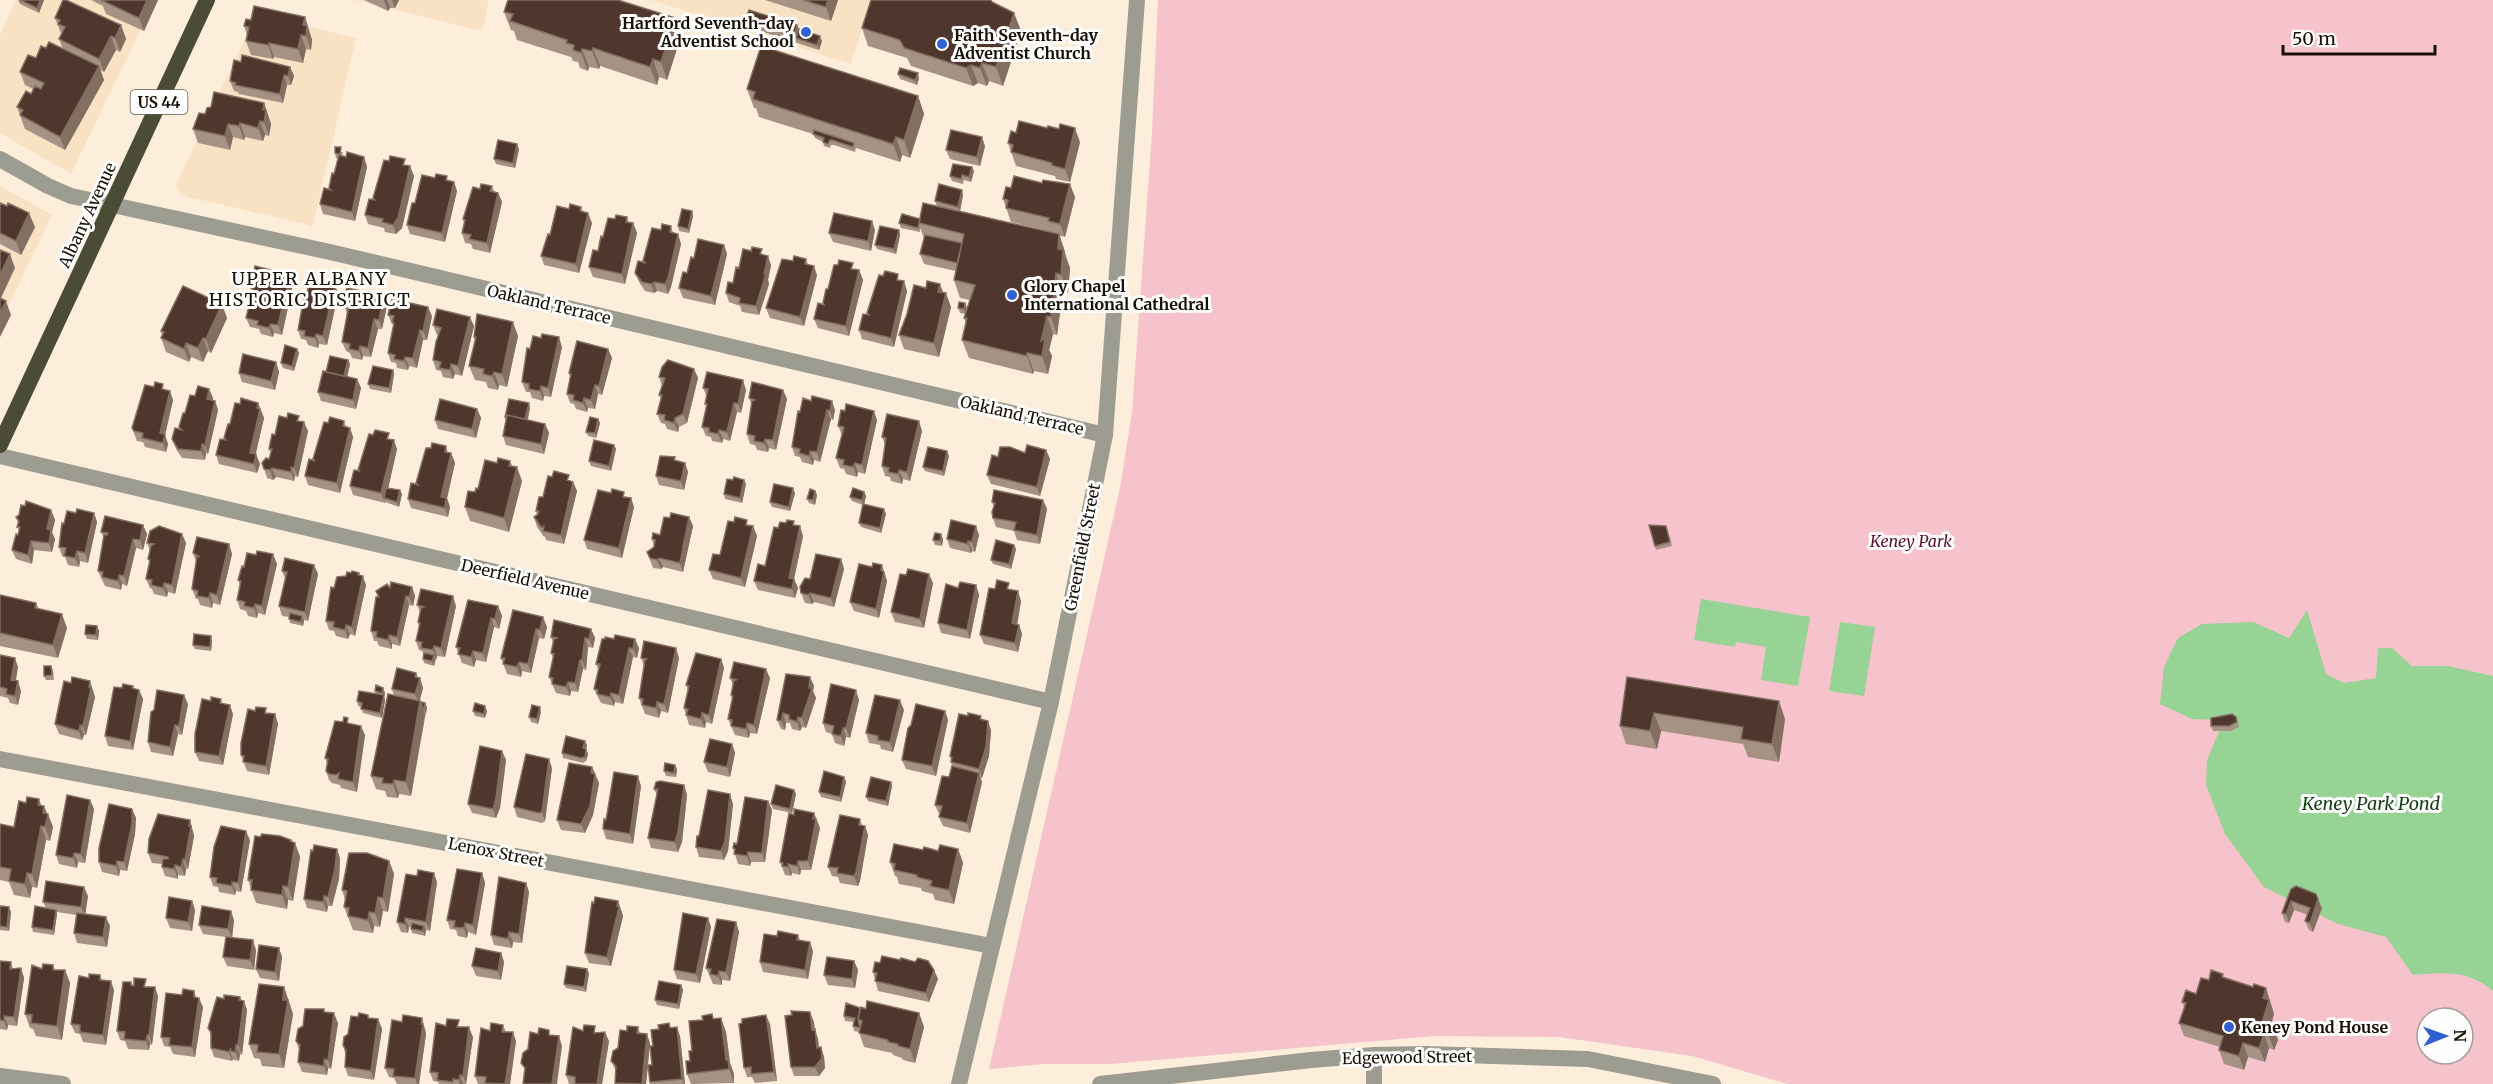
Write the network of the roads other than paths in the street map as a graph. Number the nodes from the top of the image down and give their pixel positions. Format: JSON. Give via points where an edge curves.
{"nodes":[{"id":1,"x":207,"y":0,"type":"edge"},
{"id":2,"x":1137,"y":0,"type":"edge"},
{"id":3,"x":0,"y":159,"type":"edge"},
{"id":4,"x":111,"y":205,"type":"junction"},
{"id":5,"x":1105,"y":435,"type":"junction"},
{"id":6,"x":0,"y":445,"type":"edge"},
{"id":7,"x":0,"y":456,"type":"edge"},
{"id":8,"x":1051,"y":702,"type":"junction"},
{"id":9,"x":0,"y":759,"type":"edge"},
{"id":10,"x":992,"y":946,"type":"junction"},
{"id":11,"x":1374,"y":1055,"type":"junction"},
{"id":12,"x":0,"y":1076,"type":"edge"},
{"id":13,"x":63,"y":1084,"type":"edge"},
{"id":14,"x":959,"y":1084,"type":"edge"},
{"id":15,"x":1100,"y":1084,"type":"edge"},
{"id":16,"x":1374,"y":1084,"type":"edge"},
{"id":17,"x":1713,"y":1084,"type":"edge"}],
"edges":[{"from":1,"to":4,"type":"highway","name":"Albany Avenue","number":"US 44"},
{"from":2,"to":5,"type":"street","name":"Greenfield Street"},
{"from":3,"to":4,"type":"street","name":"Oakland Terrace","via":[[65,194]]},
{"from":4,"to":5,"type":"street","name":"Oakland Terrace","via":[[330,252]]},
{"from":4,"to":6,"type":"highway","name":"Albany Avenue","number":"US 44"},
{"from":5,"to":8,"type":"street","name":"Greenfield Street"},
{"from":7,"to":8,"type":"street","name":"Deerfield Avenue"},
{"from":8,"to":10,"type":"street","name":"Greenfield Street"},
{"from":9,"to":10,"type":"street","name":"Lenox Street"},
{"from":10,"to":14,"type":"street","name":"Greenfield Street"},
{"from":11,"to":15,"type":"street","name":"Edgewood Street"},
{"from":11,"to":16,"type":"street"},
{"from":11,"to":17,"type":"street","name":"Edgewood Street","via":[[1588,1059]]},
{"from":12,"to":13,"type":"street"}]}
